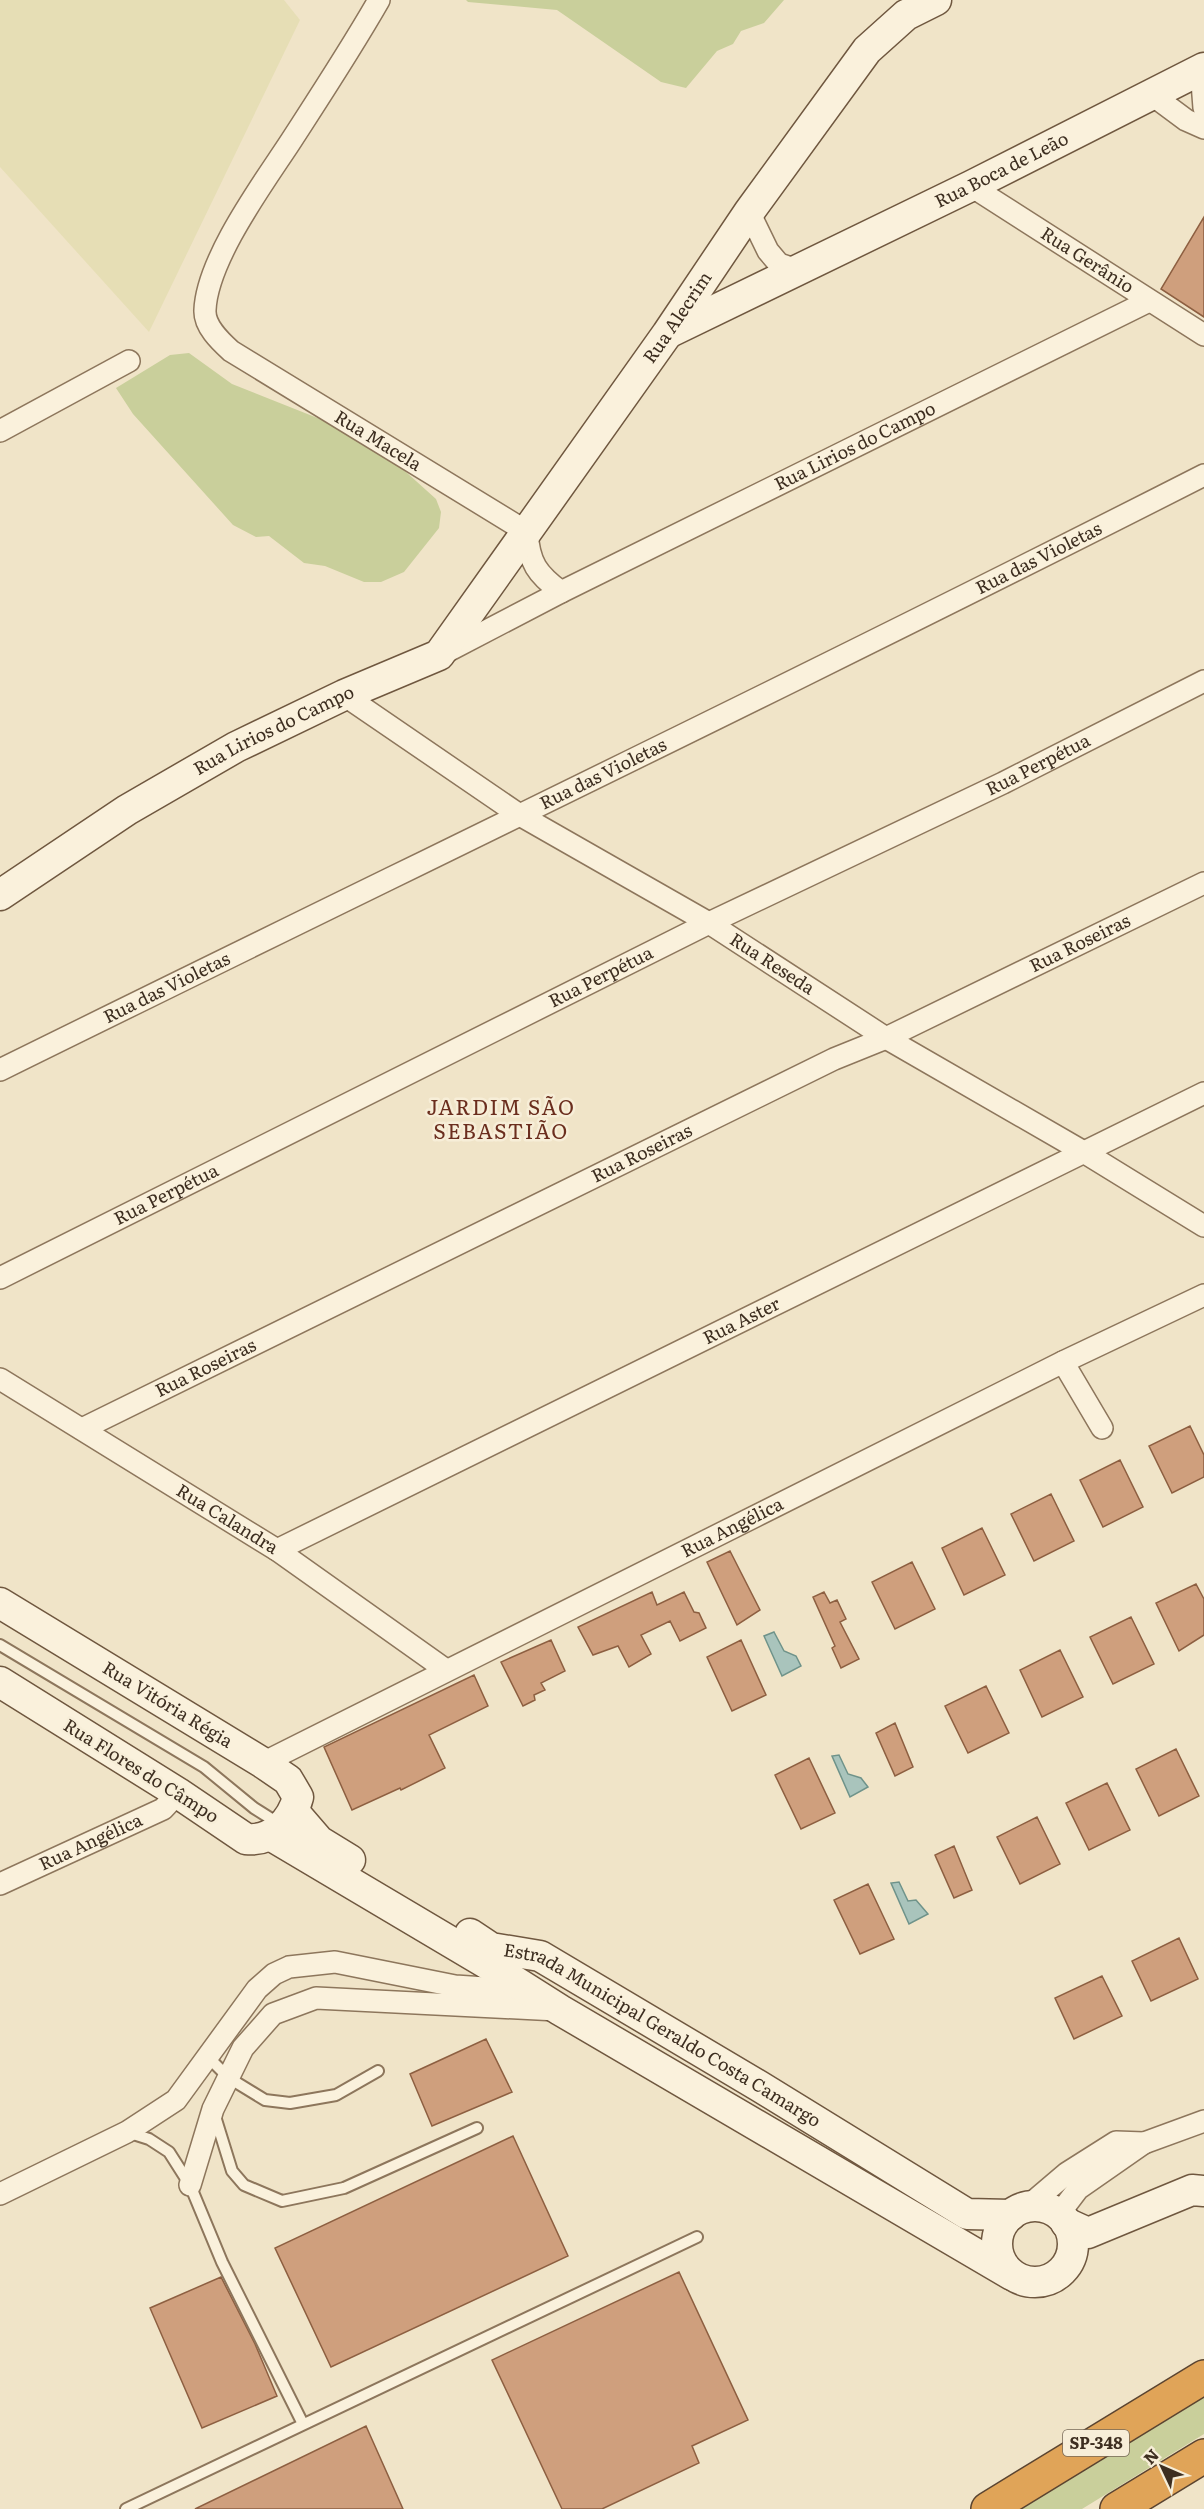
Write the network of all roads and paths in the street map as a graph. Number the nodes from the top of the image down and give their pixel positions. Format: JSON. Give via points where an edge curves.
{"nodes":[{"id":1,"x":379,"y":0,"type":"edge"},
{"id":2,"x":936,"y":0,"type":"edge"},
{"id":3,"x":1202,"y":69,"type":"edge"},
{"id":4,"x":1151,"y":94,"type":"junction"},
{"id":5,"x":1204,"y":108,"type":"edge"},
{"id":6,"x":1204,"y":128,"type":"edge"},
{"id":7,"x":1008,"y":167,"type":"junction"},
{"id":8,"x":971,"y":186,"type":"junction"},
{"id":9,"x":749,"y":212,"type":"junction"},
{"id":10,"x":1012,"y":212,"type":"junction"},
{"id":11,"x":797,"y":270,"type":"junction"},
{"id":12,"x":1149,"y":302,"type":"junction"},
{"id":13,"x":668,"y":334,"type":"junction"},
{"id":14,"x":1204,"y":335,"type":"edge"},
{"id":15,"x":129,"y":361,"type":"dead end"},
{"id":16,"x":0,"y":431,"type":"edge"},
{"id":17,"x":1204,"y":475,"type":"edge"},
{"id":18,"x":527,"y":532,"type":"junction"},
{"id":19,"x":561,"y":592,"type":"junction"},
{"id":20,"x":439,"y":655,"type":"junction"},
{"id":21,"x":1204,"y":681,"type":"edge"},
{"id":22,"x":344,"y":694,"type":"junction"},
{"id":23,"x":518,"y":814,"type":"junction"},
{"id":24,"x":1204,"y":883,"type":"edge"},
{"id":25,"x":0,"y":895,"type":"edge"},
{"id":26,"x":709,"y":923,"type":"junction"},
{"id":27,"x":886,"y":1038,"type":"junction"},
{"id":28,"x":0,"y":1070,"type":"edge"},
{"id":29,"x":1204,"y":1093,"type":"edge"},
{"id":30,"x":1082,"y":1151,"type":"junction"},
{"id":31,"x":1204,"y":1226,"type":"edge"},
{"id":32,"x":0,"y":1278,"type":"edge"},
{"id":33,"x":1204,"y":1295,"type":"edge"},
{"id":34,"x":1063,"y":1362,"type":"junction"},
{"id":35,"x":0,"y":1379,"type":"edge"},
{"id":36,"x":1102,"y":1428,"type":"dead end"},
{"id":37,"x":82,"y":1429,"type":"junction"},
{"id":38,"x":277,"y":1550,"type":"junction"},
{"id":39,"x":0,"y":1603,"type":"edge"},
{"id":40,"x":0,"y":1645,"type":"edge"},
{"id":41,"x":446,"y":1670,"type":"junction"},
{"id":42,"x":0,"y":1682,"type":"edge"},
{"id":43,"x":263,"y":1762,"type":"junction"},
{"id":44,"x":178,"y":1793,"type":"junction"},
{"id":45,"x":282,"y":1824,"type":"junction"},
{"id":46,"x":0,"y":1884,"type":"edge"},
{"id":47,"x":540,"y":1956,"type":"junction"},
{"id":48,"x":523,"y":1987,"type":"junction"},
{"id":49,"x":560,"y":2010,"type":"junction"},
{"id":50,"x":208,"y":2057,"type":"junction"},
{"id":51,"x":378,"y":2071,"type":"dead end"},
{"id":52,"x":229,"y":2078,"type":"junction"},
{"id":53,"x":213,"y":2109,"type":"junction"},
{"id":54,"x":1204,"y":2121,"type":"edge"},
{"id":55,"x":477,"y":2128,"type":"dead end"},
{"id":56,"x":127,"y":2132,"type":"junction"},
{"id":57,"x":1144,"y":2143,"type":"junction"},
{"id":58,"x":190,"y":2185,"type":"junction"},
{"id":59,"x":1204,"y":2191,"type":"edge"},
{"id":60,"x":0,"y":2194,"type":"edge"},
{"id":61,"x":1204,"y":2202,"type":"edge"},
{"id":62,"x":1013,"y":2216,"type":"junction"},
{"id":63,"x":1063,"y":2218,"type":"junction"},
{"id":64,"x":697,"y":2237,"type":"dead end"},
{"id":65,"x":1070,"y":2260,"type":"junction"},
{"id":66,"x":1011,"y":2275,"type":"junction"},
{"id":67,"x":1204,"y":2377,"type":"edge"},
{"id":68,"x":303,"y":2424,"type":"junction"},
{"id":69,"x":1204,"y":2456,"type":"edge"},
{"id":70,"x":126,"y":2509,"type":"edge"},
{"id":71,"x":988,"y":2509,"type":"edge"},
{"id":72,"x":1117,"y":2509,"type":"edge"}],
"edges":[{"from":1,"to":18,"type":"street","name":"Rua Macela","via":[[236,224],[213,276],[205,311],[215,336],[231,351]]},
{"from":2,"to":9,"type":"street","name":"Rua Alecrim","via":[[906,15],[867,50]]},
{"from":3,"to":4,"type":"street","name":"Rua Boca de Leão"},
{"from":3,"to":5,"type":"street"},
{"from":4,"to":6,"type":"street"},
{"from":4,"to":7,"type":"street","name":"Rua Boca de Leão"},
{"from":7,"to":8,"type":"street","name":"Rua Boca de Leão"},
{"from":7,"to":10,"type":"street","via":[[1005,187]]},
{"from":8,"to":10,"type":"street","name":"Rua Gerânio"},
{"from":8,"to":11,"type":"street","name":"Rua Boca de Leão"},
{"from":9,"to":11,"type":"street","via":[[768,251],[779,264]]},
{"from":9,"to":13,"type":"street","name":"Rua Alecrim"},
{"from":10,"to":12,"type":"street","name":"Rua Gerânio"},
{"from":11,"to":13,"type":"street","name":"Rua Boca de Leão"},
{"from":12,"to":14,"type":"street","name":"Rua Gerânio"},
{"from":12,"to":19,"type":"street","name":"Rua Lirios do Campo"},
{"from":13,"to":18,"type":"street","name":"Rua Alecrim"},
{"from":15,"to":16,"type":"street"},
{"from":17,"to":23,"type":"street","name":"Rua das Violetas","via":[[925,617]]},
{"from":18,"to":19,"type":"street","via":[[528,551],[535,568]]},
{"from":18,"to":20,"type":"street","name":"Rua Alecrim"},
{"from":19,"to":20,"type":"street","name":"Rua Lirios do Campo"},
{"from":20,"to":22,"type":"street","name":"Rua Lirios do Campo"},
{"from":21,"to":26,"type":"street","name":"Rua Perpétua","via":[[1003,783]]},
{"from":22,"to":23,"type":"street","name":"Rua Reseda"},
{"from":22,"to":25,"type":"street","name":"Rua Lirios do Campo","via":[[236,747],[127,810]]},
{"from":23,"to":26,"type":"street","name":"Rua Reseda"},
{"from":23,"to":28,"type":"street","name":"Rua das Violetas"},
{"from":24,"to":27,"type":"street","name":"Rua Roseiras"},
{"from":26,"to":27,"type":"street","name":"Rua Reseda"},
{"from":26,"to":32,"type":"street","name":"Rua Perpétua"},
{"from":27,"to":30,"type":"street","name":"Rua Reseda"},
{"from":27,"to":37,"type":"street","name":"Rua Roseiras","via":[[834,1059]]},
{"from":29,"to":30,"type":"street","name":"Rua Aster"},
{"from":30,"to":31,"type":"street","name":"Rua Reseda"},
{"from":30,"to":38,"type":"street","name":"Rua Aster"},
{"from":33,"to":34,"type":"street","name":"Rua Angélica"},
{"from":34,"to":36,"type":"street"},
{"from":34,"to":41,"type":"street","name":"Rua Angélica"},
{"from":35,"to":37,"type":"street","name":"Rua Calandra"},
{"from":37,"to":38,"type":"street","name":"Rua Calandra"},
{"from":38,"to":41,"type":"street","name":"Rua Calandra"},
{"from":39,"to":43,"type":"street","name":"Rua Vitória Régia"},
{"from":40,"to":45,"type":"lane","via":[[204,1767],[254,1808]]},
{"from":41,"to":43,"type":"street","name":"Rua Angélica"},
{"from":42,"to":44,"type":"street","name":"Rua Flores do Câmpo"},
{"from":43,"to":45,"type":"street","name":"Rua Vitória Régia","via":[[288,1780],[298,1797]]},
{"from":44,"to":45,"type":"street","name":"Rua Flores do Câmpo","via":[[246,1839],[257,1840]]},
{"from":44,"to":46,"type":"street","name":"Rua Angélica","via":[[163,1809]]},
{"from":45,"to":47,"type":"street","name":"Estrada Municipal Geraldo Costa Camargo","via":[[319,1841],[491,1947]]},
{"from":45,"to":48,"type":"street","name":"Estrada Municipal Geraldo Costa Camargo"},
{"from":47,"to":48,"type":"street"},
{"from":47,"to":62,"type":"street","name":"Estrada Municipal Geraldo Costa Camargo","via":[[967,2214]]},
{"from":48,"to":49,"type":"street","name":"Estrada Municipal Geraldo Costa Camargo"},
{"from":48,"to":50,"type":"street","via":[[455,1986],[335,1962],[289,1968],[274,1974],[257,1989]]},
{"from":49,"to":52,"type":"street","via":[[316,1998],[273,2014],[243,2049]]},
{"from":49,"to":66,"type":"street","name":"Estrada Municipal Geraldo Costa Camargo"},
{"from":50,"to":52,"type":"lane"},
{"from":50,"to":56,"type":"street","via":[[176,2100]]},
{"from":51,"to":52,"type":"lane","via":[[336,2095],[290,2103],[266,2100]]},
{"from":52,"to":53,"type":"street"},
{"from":53,"to":55,"type":"lane","via":[[232,2171],[244,2185],[282,2201],[344,2188]]},
{"from":53,"to":58,"type":"street"},
{"from":54,"to":57,"type":"street"},
{"from":56,"to":58,"type":"lane","via":[[170,2152]]},
{"from":56,"to":60,"type":"street"},
{"from":57,"to":62,"type":"street","via":[[1116,2142],[1066,2173]]},
{"from":57,"to":63,"type":"street","via":[[1078,2189]]},
{"from":58,"to":68,"type":"lane","via":[[222,2262]]},
{"from":59,"to":63,"type":"street","via":[[1192,2190],[1088,2233]]},
{"from":61,"to":65,"type":"street","via":[[1194,2201],[1168,2211]]},
{"from":62,"to":63,"type":"street","via":[[1044,2207]]},
{"from":62,"to":66,"type":"street","via":[[997,2245],[1001,2261]]},
{"from":63,"to":65,"type":"street","via":[[1074,2244]]},
{"from":64,"to":68,"type":"lane"},
{"from":65,"to":66,"type":"street","via":[[1059,2274],[1044,2282],[1027,2282]]},
{"from":67,"to":71,"type":"highway","number":"SP-348"},
{"from":68,"to":70,"type":"lane"},
{"from":69,"to":72,"type":"highway"}]}
